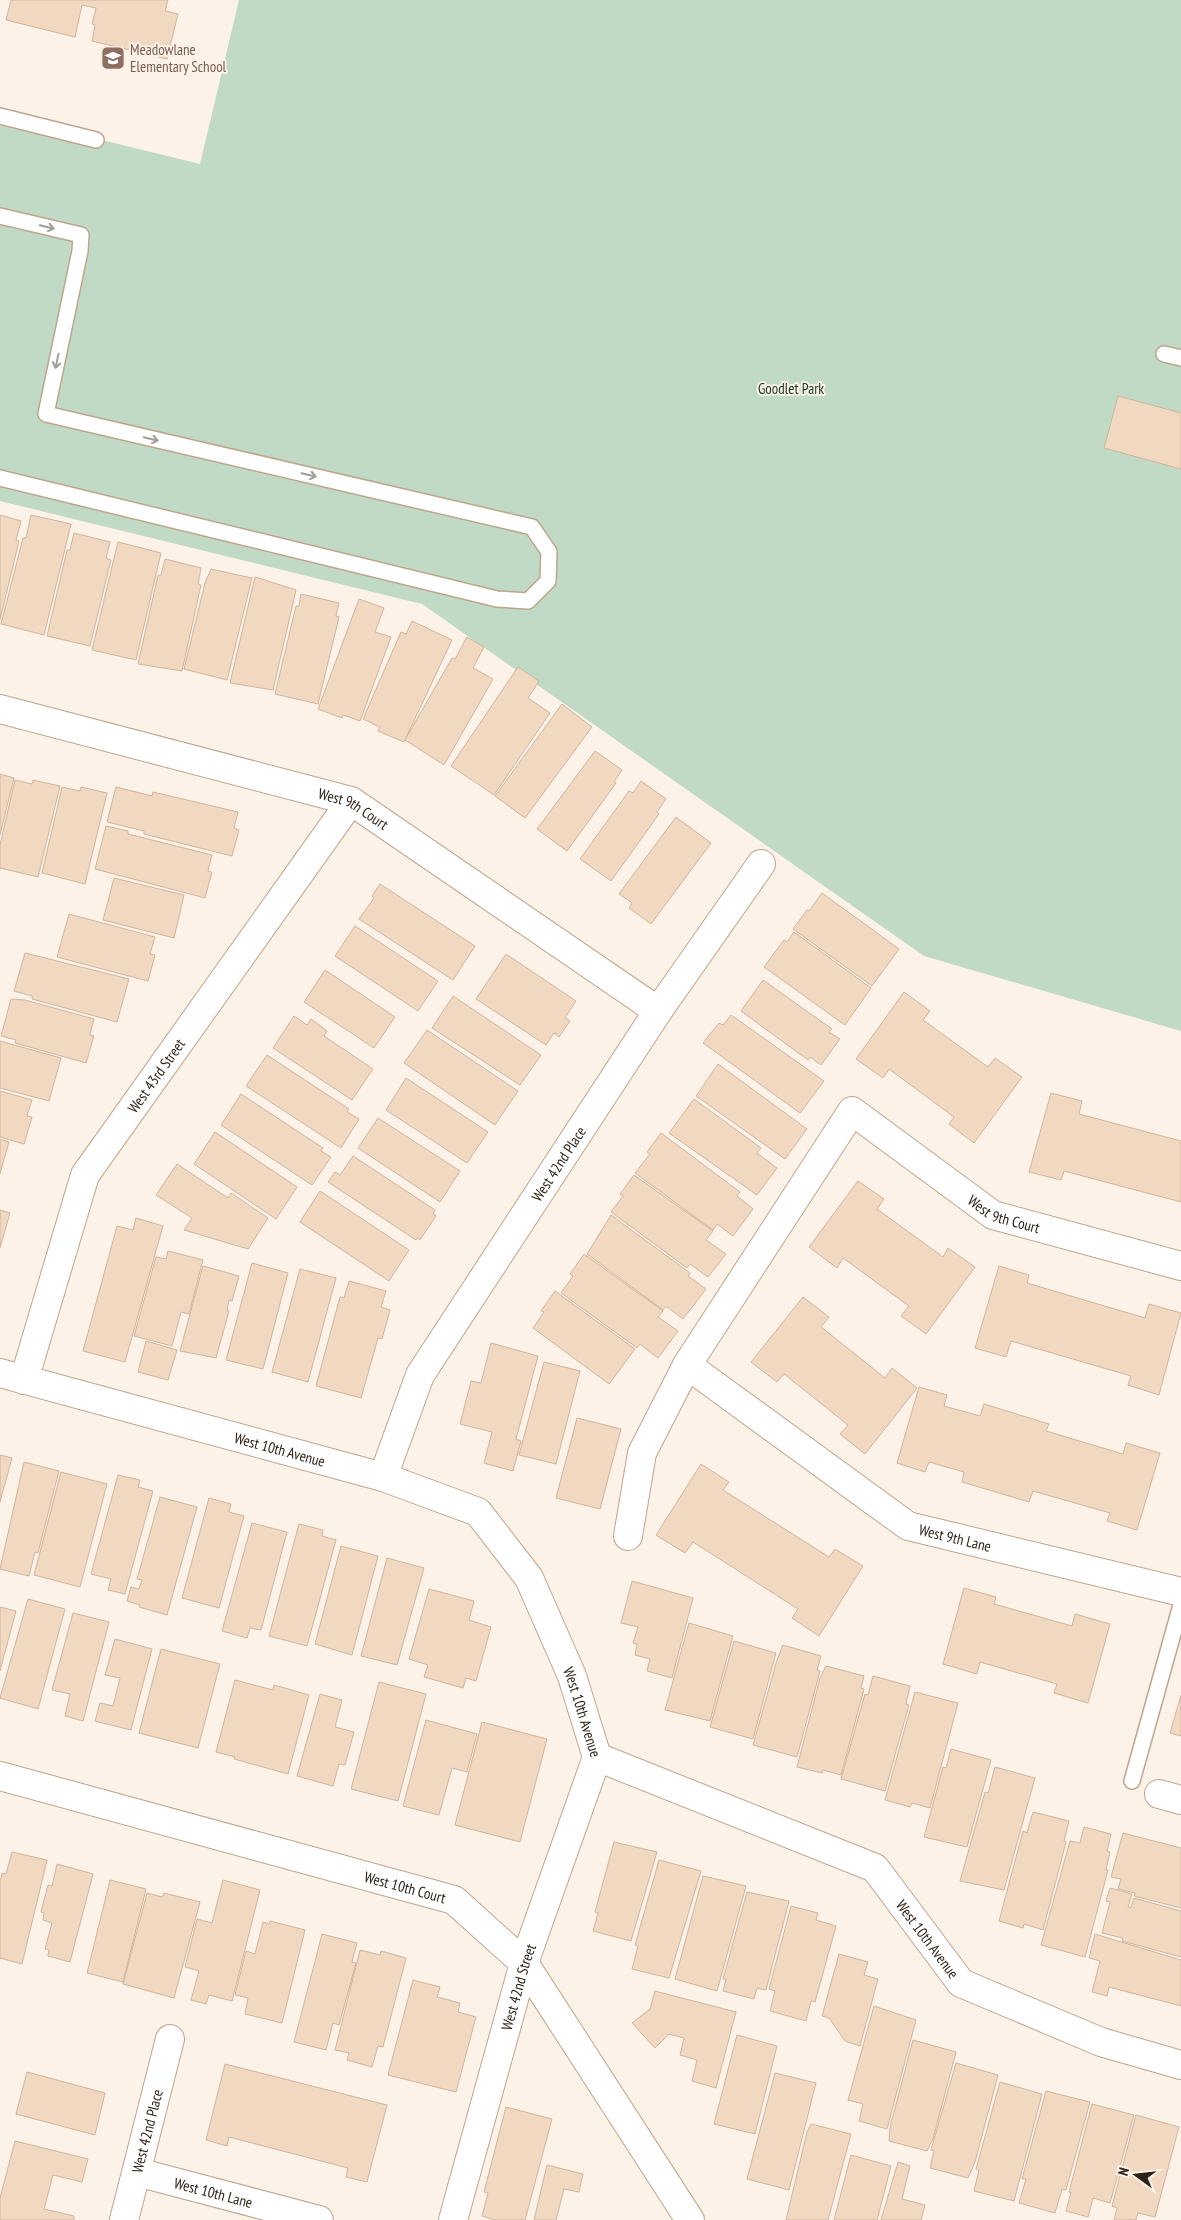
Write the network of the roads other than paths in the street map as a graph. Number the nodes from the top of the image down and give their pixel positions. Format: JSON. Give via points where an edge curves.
{"nodes":[{"id":1,"x":0,"y":116,"type":"edge"},
{"id":2,"x":96,"y":140,"type":"dead end"},
{"id":3,"x":0,"y":216,"type":"edge"},
{"id":4,"x":1164,"y":354,"type":"dead end"},
{"id":5,"x":1181,"y":358,"type":"edge"},
{"id":6,"x":0,"y":478,"type":"edge"},
{"id":7,"x":0,"y":709,"type":"edge"},
{"id":8,"x":351,"y":801,"type":"junction"},
{"id":9,"x":761,"y":864,"type":"dead end"},
{"id":10,"x":658,"y":1011,"type":"junction"},
{"id":11,"x":1181,"y":1266,"type":"edge"},
{"id":12,"x":687,"y":1366,"type":"junction"},
{"id":13,"x":12,"y":1376,"type":"edge"},
{"id":14,"x":383,"y":1477,"type":"junction"},
{"id":15,"x":628,"y":1536,"type":"dead end"},
{"id":16,"x":1181,"y":1592,"type":"edge"},
{"id":17,"x":1181,"y":1605,"type":"edge"},
{"id":18,"x":597,"y":1757,"type":"junction"},
{"id":19,"x":0,"y":1776,"type":"edge"},
{"id":20,"x":1132,"y":1781,"type":"dead end"},
{"id":21,"x":524,"y":1963,"type":"junction"},
{"id":22,"x":170,"y":2040,"type":"dead end"},
{"id":23,"x":1181,"y":2064,"type":"edge"},
{"id":24,"x":137,"y":2172,"type":"junction"},
{"id":25,"x":124,"y":2220,"type":"edge"},
{"id":26,"x":319,"y":2220,"type":"edge"},
{"id":27,"x":453,"y":2220,"type":"edge"},
{"id":28,"x":690,"y":2220,"type":"edge"}],
"edges":[{"from":1,"to":2,"type":"lane"},
{"from":3,"to":6,"type":"lane","one_way":true,"via":[[81,235],[46,414],[532,527],[549,552],[548,581],[528,601],[497,599]]},
{"from":4,"to":5,"type":"lane"},
{"from":7,"to":8,"type":"street","name":"West 9th Court"},
{"from":8,"to":10,"type":"street","name":"West 9th Court"},
{"from":8,"to":13,"type":"street","name":"West 43rd Street","via":[[85,1175]]},
{"from":9,"to":10,"type":"street","name":"West 42nd Place"},
{"from":10,"to":14,"type":"street","name":"West 42nd Place","via":[[420,1375]]},
{"from":11,"to":12,"type":"street","name":"West 9th Court","via":[[993,1215],[852,1112]]},
{"from":12,"to":15,"type":"street","via":[[642,1453]]},
{"from":12,"to":16,"type":"street","name":"West 9th Lane","via":[[908,1526]]},
{"from":13,"to":14,"type":"street","name":"West 10th Avenue"},
{"from":14,"to":18,"type":"street","name":"West 10th Avenue","via":[[478,1512],[529,1578],[572,1676]]},
{"from":17,"to":20,"type":"lane"},
{"from":18,"to":21,"type":"street","name":"West 42nd Street"},
{"from":18,"to":23,"type":"street","name":"West 10th Avenue","via":[[875,1868],[961,1982],[1100,2042]]},
{"from":19,"to":21,"type":"street","name":"West 10th Court","via":[[454,1900]]},
{"from":21,"to":27,"type":"street","name":"West 42nd Street"},
{"from":21,"to":28,"type":"street","name":"West 10th Court"},
{"from":22,"to":24,"type":"street","name":"West 42nd Place"},
{"from":24,"to":25,"type":"street","name":"West 42nd Place"},
{"from":24,"to":26,"type":"street","name":"West 10th Lane"}]}
